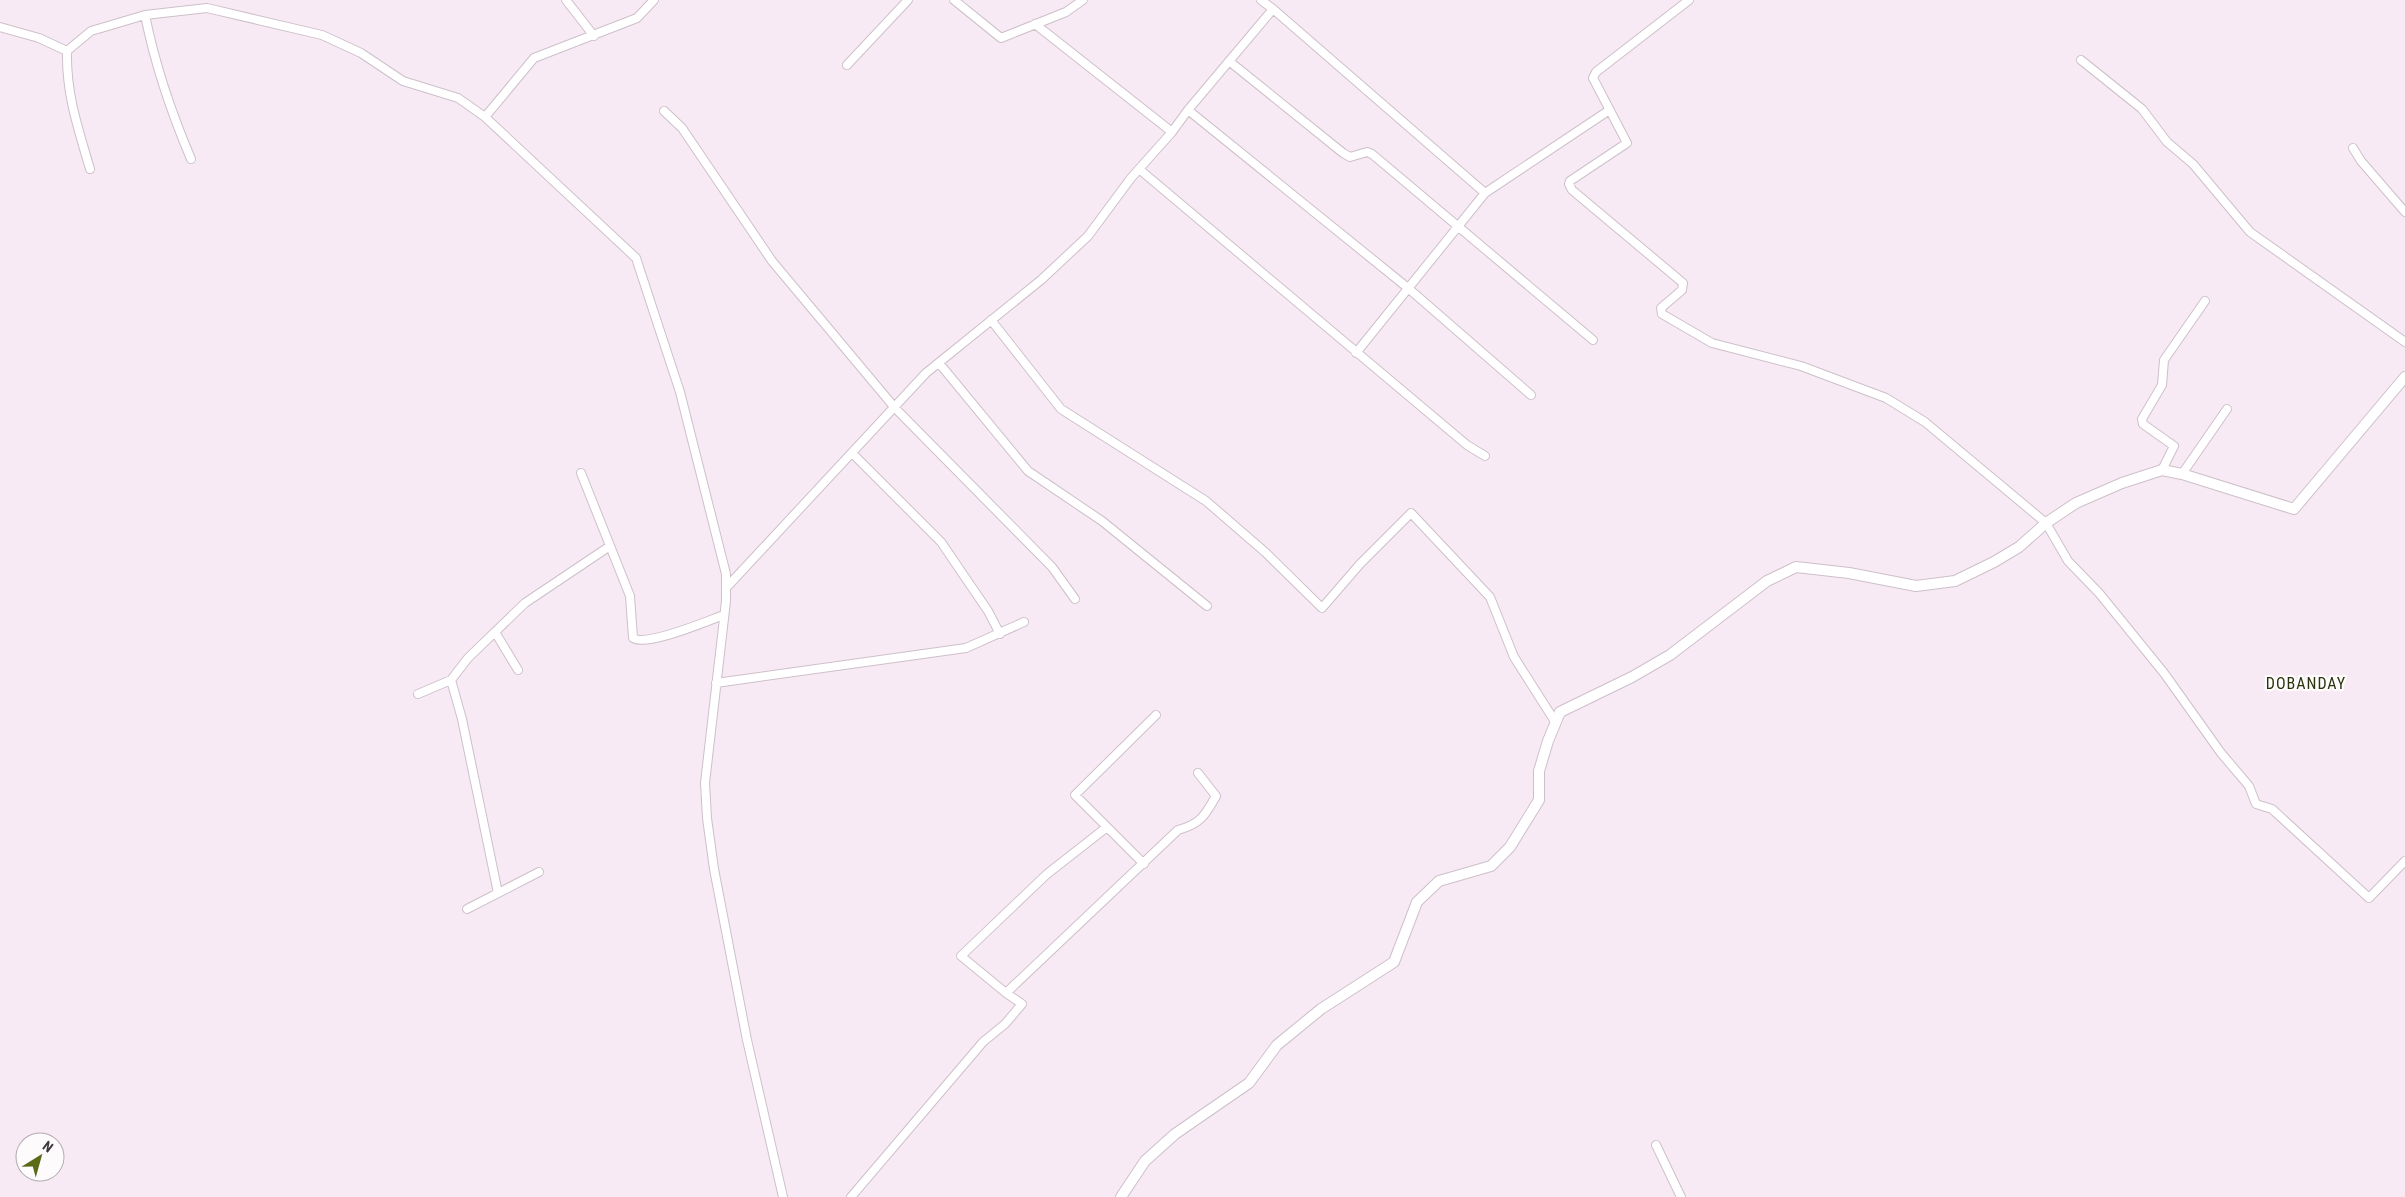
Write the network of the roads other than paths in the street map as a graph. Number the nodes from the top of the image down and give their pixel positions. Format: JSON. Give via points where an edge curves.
{"nodes":[{"id":1,"x":566,"y":0,"type":"edge"},
{"id":2,"x":654,"y":0,"type":"edge"},
{"id":3,"x":908,"y":0,"type":"edge"},
{"id":4,"x":954,"y":0,"type":"edge"},
{"id":5,"x":1082,"y":0,"type":"edge"},
{"id":6,"x":1261,"y":0,"type":"edge"},
{"id":7,"x":1689,"y":0,"type":"edge"},
{"id":8,"x":1273,"y":10,"type":"junction"},
{"id":9,"x":145,"y":15,"type":"junction"},
{"id":10,"x":1035,"y":24,"type":"junction"},
{"id":11,"x":0,"y":27,"type":"edge"},
{"id":12,"x":594,"y":36,"type":"junction"},
{"id":13,"x":67,"y":51,"type":"junction"},
{"id":14,"x":2080,"y":60,"type":"dead end"},
{"id":15,"x":1229,"y":61,"type":"junction"},
{"id":16,"x":847,"y":66,"type":"dead end"},
{"id":17,"x":1188,"y":110,"type":"junction"},
{"id":18,"x":664,"y":111,"type":"dead end"},
{"id":19,"x":1608,"y":111,"type":"junction"},
{"id":20,"x":485,"y":117,"type":"junction"},
{"id":21,"x":1172,"y":132,"type":"junction"},
{"id":22,"x":2353,"y":148,"type":"dead end"},
{"id":23,"x":191,"y":159,"type":"dead end"},
{"id":24,"x":90,"y":169,"type":"dead end"},
{"id":25,"x":1139,"y":170,"type":"junction"},
{"id":26,"x":1485,"y":193,"type":"junction"},
{"id":27,"x":2405,"y":212,"type":"edge"},
{"id":28,"x":1459,"y":227,"type":"junction"},
{"id":29,"x":1408,"y":288,"type":"junction"},
{"id":30,"x":2205,"y":300,"type":"dead end"},
{"id":31,"x":990,"y":320,"type":"junction"},
{"id":32,"x":1593,"y":340,"type":"dead end"},
{"id":33,"x":2405,"y":342,"type":"edge"},
{"id":34,"x":1356,"y":353,"type":"junction"},
{"id":35,"x":939,"y":363,"type":"junction"},
{"id":36,"x":2405,"y":377,"type":"edge"},
{"id":37,"x":1531,"y":395,"type":"dead end"},
{"id":38,"x":895,"y":408,"type":"junction"},
{"id":39,"x":2227,"y":409,"type":"dead end"},
{"id":40,"x":852,"y":453,"type":"junction"},
{"id":41,"x":1485,"y":456,"type":"dead end"},
{"id":42,"x":2162,"y":470,"type":"junction"},
{"id":43,"x":581,"y":473,"type":"dead end"},
{"id":44,"x":2182,"y":474,"type":"junction"},
{"id":45,"x":2046,"y":523,"type":"junction"},
{"id":46,"x":610,"y":546,"type":"junction"},
{"id":47,"x":726,"y":588,"type":"junction"},
{"id":48,"x":1075,"y":599,"type":"dead end"},
{"id":49,"x":1207,"y":606,"type":"dead end"},
{"id":50,"x":724,"y":616,"type":"junction"},
{"id":51,"x":1024,"y":622,"type":"dead end"},
{"id":52,"x":495,"y":632,"type":"junction"},
{"id":53,"x":1000,"y":634,"type":"junction"},
{"id":54,"x":518,"y":670,"type":"dead end"},
{"id":55,"x":451,"y":680,"type":"junction"},
{"id":56,"x":716,"y":683,"type":"junction"},
{"id":57,"x":418,"y":694,"type":"dead end"},
{"id":58,"x":1156,"y":715,"type":"dead end"},
{"id":59,"x":1556,"y":722,"type":"junction"},
{"id":60,"x":1198,"y":773,"type":"dead end"},
{"id":61,"x":1107,"y":827,"type":"junction"},
{"id":62,"x":2405,"y":861,"type":"edge"},
{"id":63,"x":1144,"y":864,"type":"junction"},
{"id":64,"x":539,"y":872,"type":"dead end"},
{"id":65,"x":498,"y":893,"type":"junction"},
{"id":66,"x":467,"y":909,"type":"dead end"},
{"id":67,"x":1006,"y":993,"type":"junction"},
{"id":68,"x":1656,"y":1145,"type":"dead end"},
{"id":69,"x":783,"y":1197,"type":"edge"},
{"id":70,"x":851,"y":1197,"type":"edge"},
{"id":71,"x":1121,"y":1197,"type":"edge"},
{"id":72,"x":1681,"y":1197,"type":"edge"}],
"edges":[{"from":1,"to":12,"type":"street"},
{"from":2,"to":12,"type":"street","via":[[638,18]]},
{"from":3,"to":16,"type":"street"},
{"from":4,"to":10,"type":"street","via":[[1001,38]]},
{"from":5,"to":10,"type":"street","via":[[1066,12]]},
{"from":6,"to":8,"type":"street"},
{"from":7,"to":19,"type":"street","via":[[1596,72],[1593,78]]},
{"from":8,"to":15,"type":"street"},
{"from":8,"to":26,"type":"street"},
{"from":9,"to":13,"type":"street","via":[[91,31]]},
{"from":9,"to":20,"type":"street","via":[[207,8],[322,35],[361,53],[402,81],[458,98]]},
{"from":9,"to":23,"type":"street","via":[[173,116]]},
{"from":10,"to":21,"type":"street"},
{"from":11,"to":13,"type":"street","via":[[40,38]]},
{"from":12,"to":20,"type":"street","via":[[534,58]]},
{"from":13,"to":24,"type":"street","via":[[67,80]]},
{"from":14,"to":33,"type":"street","via":[[2142,109],[2167,142],[2193,164],[2250,232]]},
{"from":15,"to":17,"type":"street"},
{"from":15,"to":28,"type":"street","via":[[1343,153],[1354,157],[1367,152],[1372,154]]},
{"from":17,"to":21,"type":"street"},
{"from":17,"to":29,"type":"street"},
{"from":18,"to":38,"type":"street","via":[[682,128],[772,261]]},
{"from":19,"to":26,"type":"street"},
{"from":19,"to":45,"type":"street","via":[[1627,143],[1570,181],[1570,188],[1683,283],[1682,290],[1661,308],[1666,318],[1712,343],[1802,366],[1886,398],[1925,422]]},
{"from":20,"to":47,"type":"street","via":[[636,258],[680,392],[726,574]]},
{"from":21,"to":25,"type":"street"},
{"from":22,"to":27,"type":"street"},
{"from":25,"to":31,"type":"street","via":[[1088,236],[1041,280]]},
{"from":25,"to":34,"type":"street"},
{"from":26,"to":28,"type":"street"},
{"from":28,"to":29,"type":"street"},
{"from":28,"to":32,"type":"street"},
{"from":29,"to":34,"type":"street"},
{"from":29,"to":37,"type":"street"},
{"from":30,"to":42,"type":"street","via":[[2164,360],[2162,385],[2142,419],[2143,424],[2174,446]]},
{"from":31,"to":35,"type":"street"},
{"from":31,"to":59,"type":"street","via":[[1061,409],[1206,501],[1265,552],[1322,608],[1410,512],[1490,597],[1514,657]]},
{"from":34,"to":41,"type":"street","via":[[1467,445]]},
{"from":35,"to":38,"type":"street"},
{"from":35,"to":49,"type":"street","via":[[1028,471],[1102,521]]},
{"from":36,"to":44,"type":"street","via":[[2294,509]]},
{"from":38,"to":40,"type":"street"},
{"from":38,"to":48,"type":"street","via":[[1052,568]]},
{"from":39,"to":44,"type":"street"},
{"from":40,"to":47,"type":"street"},
{"from":40,"to":53,"type":"street","via":[[941,542]]},
{"from":42,"to":44,"type":"street"},
{"from":42,"to":45,"type":"street","via":[[2076,503]]},
{"from":43,"to":46,"type":"street"},
{"from":45,"to":59,"type":"street","via":[[2019,547],[1955,581],[1916,586],[1796,567],[1767,581],[1670,655],[1560,712]]},
{"from":45,"to":62,"type":"street","via":[[2068,561],[2099,593],[2164,673],[2221,753],[2249,786],[2256,804],[2272,809],[2369,898]]},
{"from":46,"to":50,"type":"street","via":[[630,596],[632,632],[636,640],[658,638]]},
{"from":46,"to":52,"type":"street","via":[[539,592]]},
{"from":47,"to":50,"type":"street"},
{"from":50,"to":56,"type":"street"},
{"from":51,"to":53,"type":"street"},
{"from":52,"to":54,"type":"street"},
{"from":52,"to":55,"type":"street"},
{"from":53,"to":56,"type":"street","via":[[966,648]]},
{"from":55,"to":57,"type":"street"},
{"from":55,"to":65,"type":"street"},
{"from":56,"to":69,"type":"street","via":[[705,783],[714,869],[747,1040]]},
{"from":58,"to":61,"type":"street","via":[[1075,795]]},
{"from":59,"to":71,"type":"street","via":[[1539,771],[1539,800],[1510,847],[1491,866],[1439,881],[1418,902],[1394,962],[1321,1008],[1277,1045],[1249,1083],[1175,1134],[1146,1162]]},
{"from":60,"to":63,"type":"street","via":[[1216,796],[1207,813],[1194,826],[1178,830]]},
{"from":61,"to":63,"type":"street"},
{"from":61,"to":67,"type":"street","via":[[1047,874],[961,956]]},
{"from":63,"to":67,"type":"street"},
{"from":64,"to":65,"type":"street"},
{"from":65,"to":66,"type":"street"},
{"from":67,"to":70,"type":"street","via":[[1022,1004],[983,1042]]},
{"from":68,"to":72,"type":"street"}]}
